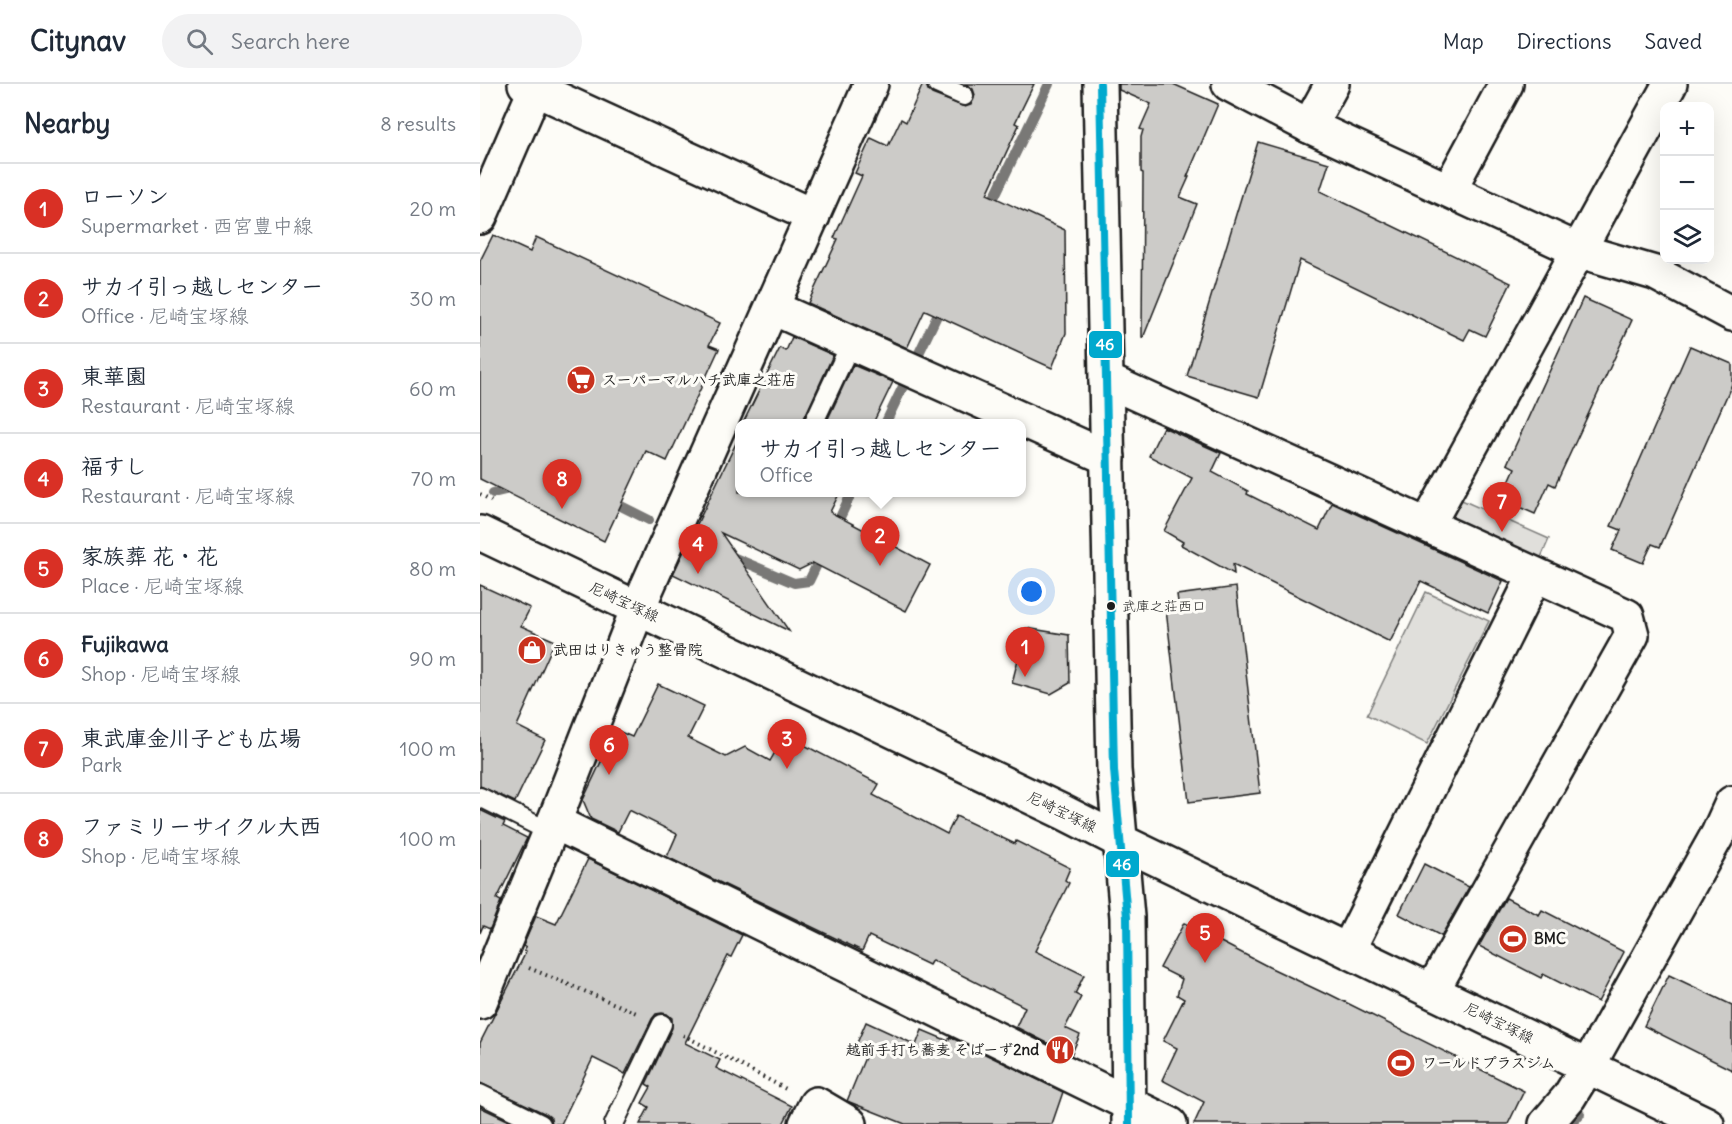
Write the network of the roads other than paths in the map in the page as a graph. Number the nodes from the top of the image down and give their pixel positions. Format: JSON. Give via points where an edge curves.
{"nodes":[{"id":1,"x":871,"y":84,"type":"edge"},
{"id":2,"x":938,"y":84,"type":"edge"},
{"id":3,"x":1100,"y":84,"type":"edge"},
{"id":4,"x":1229,"y":84,"type":"edge"},
{"id":5,"x":1332,"y":84,"type":"edge"},
{"id":6,"x":1506,"y":84,"type":"edge"},
{"id":7,"x":1671,"y":84,"type":"edge"},
{"id":8,"x":530,"y":87,"type":"edge"},
{"id":9,"x":964,"y":96,"type":"dead end"},
{"id":10,"x":1309,"y":126,"type":"junction"},
{"id":11,"x":1449,"y":190,"type":"junction"},
{"id":12,"x":813,"y":216,"type":"junction"},
{"id":13,"x":480,"y":217,"type":"edge"},
{"id":14,"x":1580,"y":251,"type":"junction"},
{"id":15,"x":773,"y":308,"type":"junction"},
{"id":16,"x":1732,"y":314,"type":"edge"},
{"id":17,"x":851,"y":343,"type":"junction"},
{"id":18,"x":1106,"y":380,"type":"junction"},
{"id":19,"x":815,"y":419,"type":"edge"},
{"id":20,"x":1021,"y":419,"type":"edge"},
{"id":21,"x":1026,"y":421,"type":"edge"},
{"id":22,"x":1108,"y":458,"type":"junction"},
{"id":23,"x":1428,"y":524,"type":"junction"},
{"id":24,"x":480,"y":533,"type":"edge"},
{"id":25,"x":480,"y":548,"type":"edge"},
{"id":26,"x":564,"y":574,"type":"junction"},
{"id":27,"x":1535,"y":575,"type":"junction"},
{"id":28,"x":638,"y":608,"type":"junction"},
{"id":29,"x":480,"y":797,"type":"edge"},
{"id":30,"x":1732,"y":803,"type":"edge"},
{"id":31,"x":552,"y":827,"type":"junction"},
{"id":32,"x":1726,"y":837,"type":"edge"},
{"id":33,"x":1120,"y":841,"type":"junction"},
{"id":34,"x":490,"y":950,"type":"edge"},
{"id":35,"x":1348,"y":950,"type":"junction"},
{"id":36,"x":1432,"y":991,"type":"junction"},
{"id":37,"x":480,"y":1002,"type":"edge"},
{"id":38,"x":662,"y":1024,"type":"dead end"},
{"id":39,"x":1588,"y":1066,"type":"junction"},
{"id":40,"x":480,"y":1094,"type":"edge"},
{"id":41,"x":1129,"y":1114,"type":"edge"},
{"id":42,"x":541,"y":1124,"type":"edge"},
{"id":43,"x":614,"y":1124,"type":"edge"},
{"id":44,"x":806,"y":1124,"type":"edge"},
{"id":45,"x":850,"y":1124,"type":"edge"},
{"id":46,"x":1170,"y":1124,"type":"edge"},
{"id":47,"x":1546,"y":1124,"type":"edge"},
{"id":48,"x":1707,"y":1124,"type":"edge"}],
"edges":[{"from":1,"to":12,"type":"street"},
{"from":2,"to":9,"type":"lane"},
{"from":3,"to":18,"type":"street"},
{"from":4,"to":10,"type":"street"},
{"from":5,"to":10,"type":"street"},
{"from":6,"to":11,"type":"street"},
{"from":7,"to":14,"type":"street"},
{"from":8,"to":12,"type":"street"},
{"from":8,"to":13,"type":"street"},
{"from":10,"to":11,"type":"street"},
{"from":11,"to":14,"type":"street"},
{"from":12,"to":15,"type":"street"},
{"from":14,"to":16,"type":"street","via":[[1655,273]]},
{"from":14,"to":23,"type":"street"},
{"from":15,"to":17,"type":"street"},
{"from":15,"to":28,"type":"street"},
{"from":17,"to":19,"type":"lane"},
{"from":17,"to":20,"type":"street"},
{"from":18,"to":22,"type":"street"},
{"from":18,"to":23,"type":"street"},
{"from":21,"to":22,"type":"street"},
{"from":22,"to":33,"type":"street","via":[[1114,770]]},
{"from":23,"to":27,"type":"street"},
{"from":24,"to":26,"type":"street","name":"尼崎宝塚線"},
{"from":25,"to":26,"type":"street"},
{"from":26,"to":28,"type":"street","name":"尼崎宝塚線"},
{"from":27,"to":35,"type":"street"},
{"from":27,"to":36,"type":"street","via":[[1627,616],[1632,634]]},
{"from":28,"to":31,"type":"street"},
{"from":28,"to":33,"type":"street","name":"尼崎宝塚線"},
{"from":29,"to":31,"type":"lane"},
{"from":30,"to":32,"type":"street"},
{"from":31,"to":34,"type":"street"},
{"from":31,"to":41,"type":"street"},
{"from":32,"to":39,"type":"street"},
{"from":33,"to":35,"type":"street","name":"尼崎宝塚線"},
{"from":33,"to":41,"type":"street","via":[[1127,917]]},
{"from":34,"to":37,"type":"street"},
{"from":35,"to":36,"type":"street","name":"尼崎宝塚線"},
{"from":36,"to":39,"type":"street","name":"尼崎宝塚線"},
{"from":38,"to":43,"type":"lane"},
{"from":39,"to":47,"type":"street"},
{"from":39,"to":48,"type":"street","name":"尼崎宝塚線"},
{"from":40,"to":42,"type":"lane"},
{"from":41,"to":46,"type":"street"},
{"from":44,"to":45,"type":"street","via":[[816,1104]]}]}
